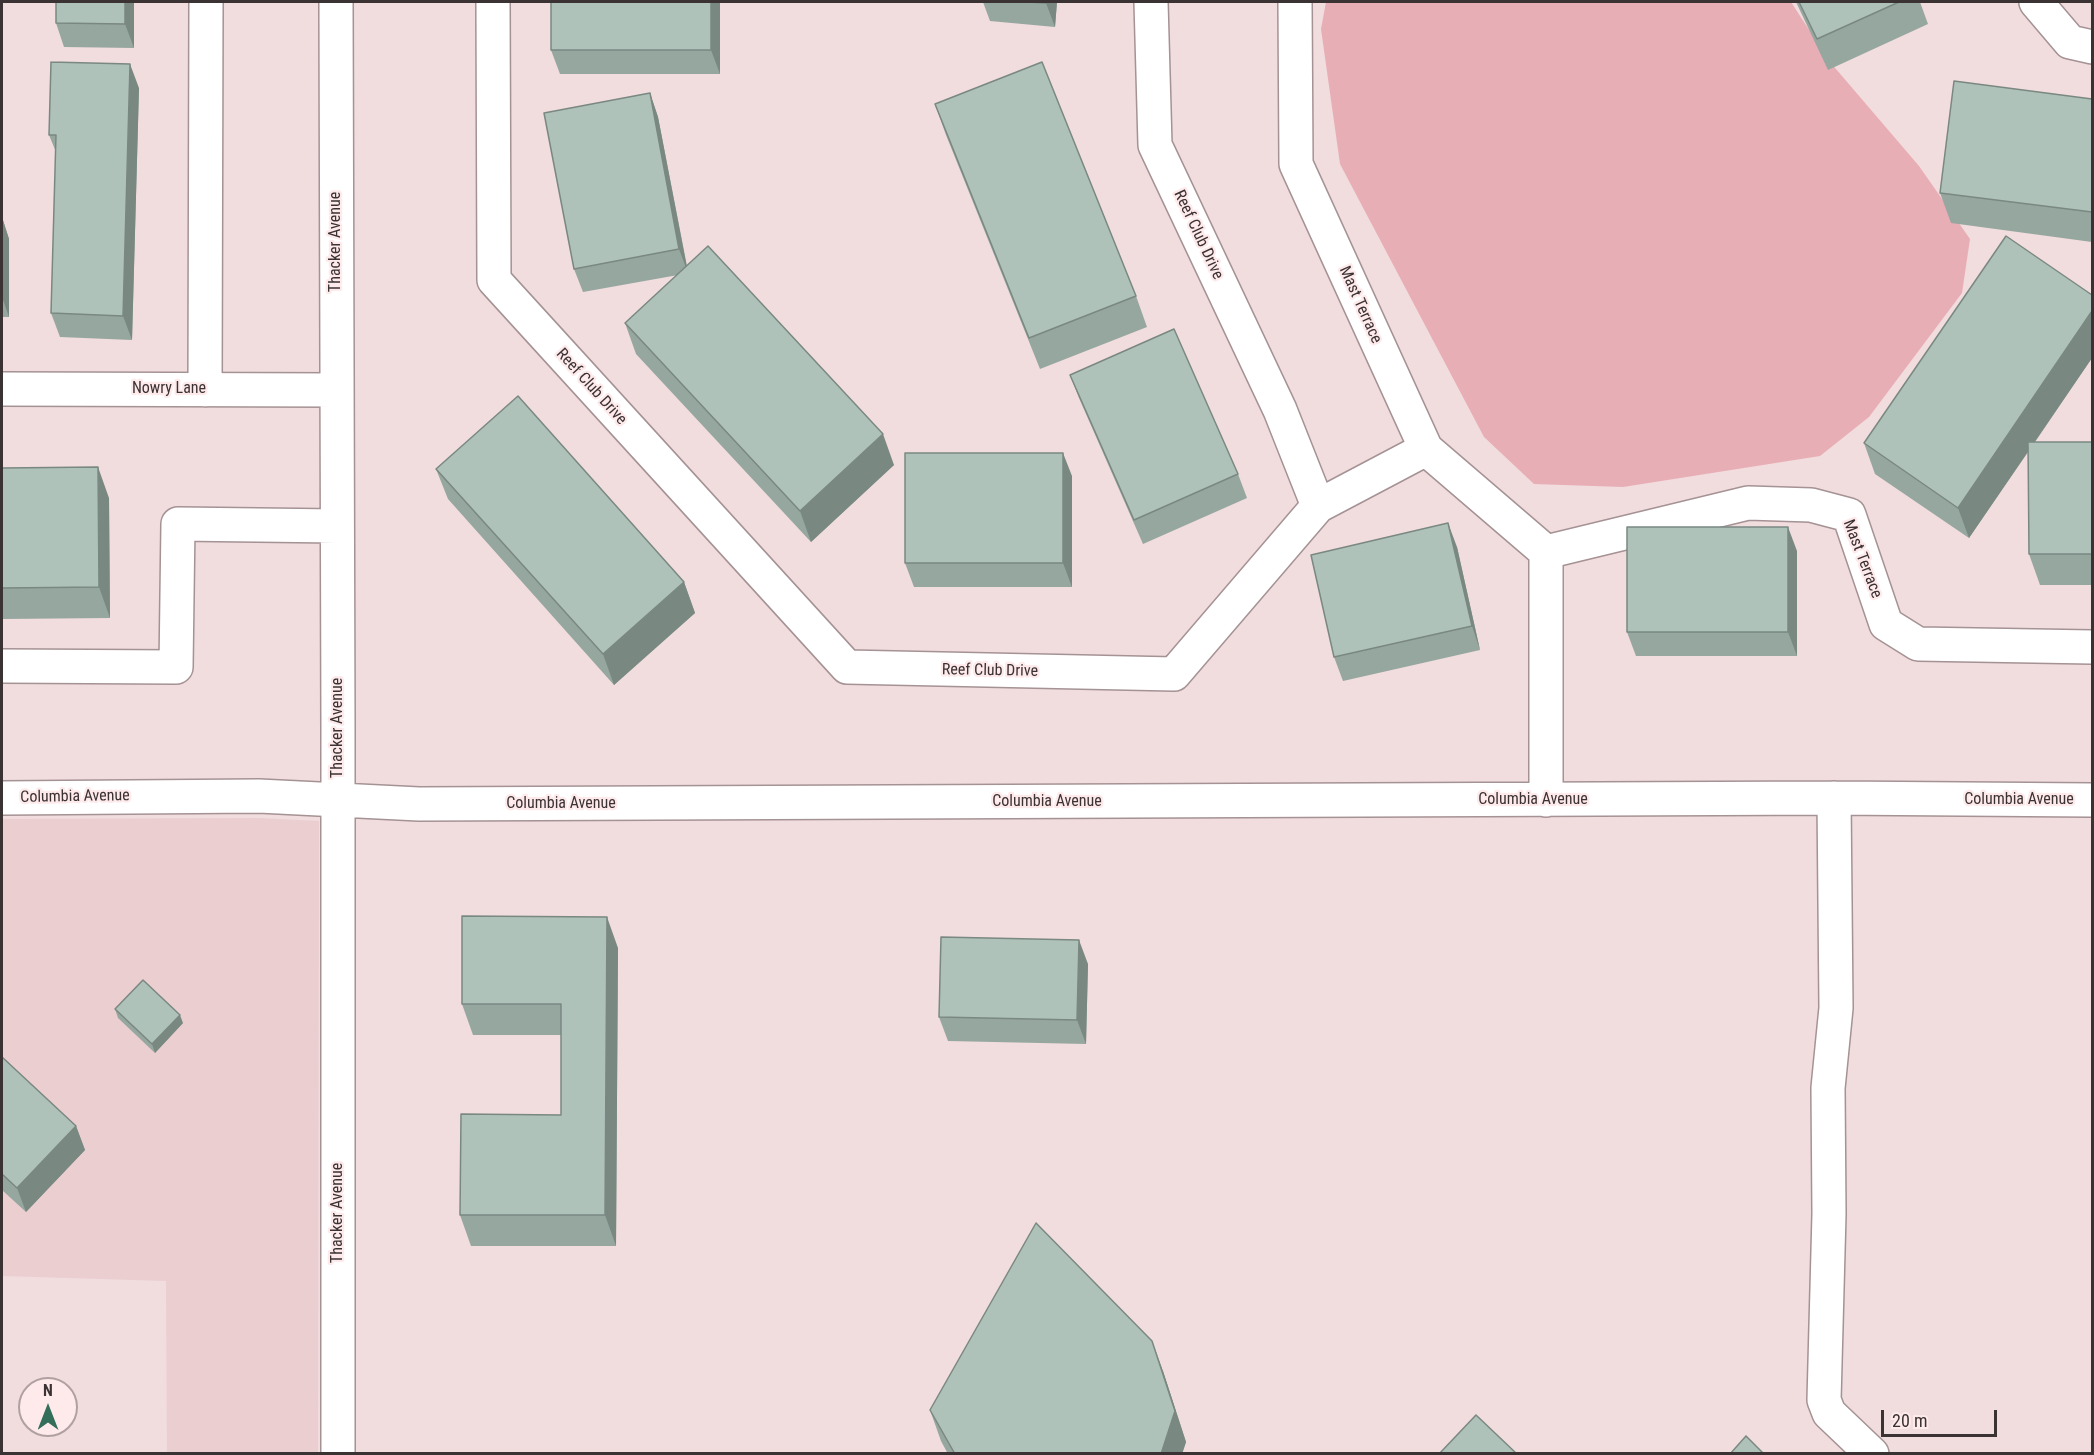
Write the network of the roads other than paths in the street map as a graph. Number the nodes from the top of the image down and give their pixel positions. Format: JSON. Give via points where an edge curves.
{"nodes":[{"id":1,"x":206,"y":2,"type":"edge"},
{"id":2,"x":336,"y":2,"type":"edge"},
{"id":3,"x":493,"y":2,"type":"edge"},
{"id":4,"x":1151,"y":2,"type":"edge"},
{"id":5,"x":1295,"y":2,"type":"edge"},
{"id":6,"x":2036,"y":2,"type":"edge"},
{"id":7,"x":2092,"y":47,"type":"edge"},
{"id":8,"x":2,"y":389,"type":"edge"},
{"id":9,"x":205,"y":390,"type":"junction"},
{"id":10,"x":337,"y":390,"type":"junction"},
{"id":11,"x":1426,"y":449,"type":"junction"},
{"id":12,"x":1318,"y":506,"type":"junction"},
{"id":13,"x":337,"y":526,"type":"junction"},
{"id":14,"x":1546,"y":552,"type":"junction"},
{"id":15,"x":2092,"y":646,"type":"edge"},
{"id":16,"x":2,"y":666,"type":"edge"},
{"id":17,"x":2,"y":798,"type":"edge"},
{"id":18,"x":1834,"y":798,"type":"junction"},
{"id":19,"x":338,"y":800,"type":"junction"},
{"id":20,"x":1546,"y":800,"type":"junction"},
{"id":21,"x":2092,"y":800,"type":"edge"},
{"id":22,"x":338,"y":1454,"type":"edge"},
{"id":23,"x":1872,"y":1454,"type":"edge"}],
"edges":[{"from":1,"to":9,"type":"street"},
{"from":2,"to":10,"type":"street","name":"Thacker Avenue"},
{"from":3,"to":12,"type":"street","name":"Reef Club Drive","via":[[494,280],[847,668],[1173,674]]},
{"from":4,"to":12,"type":"street","name":"Reef Club Drive","via":[[1155,145],[1280,410]]},
{"from":5,"to":11,"type":"street","name":"Mast Terrace","via":[[1296,164]]},
{"from":6,"to":7,"type":"street","via":[[2070,42]]},
{"from":8,"to":9,"type":"street","name":"Nowry Lane"},
{"from":9,"to":10,"type":"street","name":"Nowry Lane"},
{"from":10,"to":13,"type":"street","name":"Thacker Avenue"},
{"from":11,"to":12,"type":"street"},
{"from":11,"to":14,"type":"street","name":"Mast Terrace"},
{"from":13,"to":16,"type":"street","via":[[178,524],[176,667]]},
{"from":13,"to":19,"type":"street","name":"Thacker Avenue"},
{"from":14,"to":15,"type":"street","name":"Mast Terrace","via":[[1749,503],[1811,505],[1849,515],[1886,624],[1918,644]]},
{"from":14,"to":20,"type":"street"},
{"from":17,"to":19,"type":"street","name":"Columbia Avenue","via":[[259,796]]},
{"from":18,"to":20,"type":"street","name":"Columbia Avenue"},
{"from":18,"to":21,"type":"street","name":"Columbia Avenue"},
{"from":18,"to":23,"type":"street","via":[[1836,1008],[1828,1088],[1824,1400],[1829,1413]]},
{"from":19,"to":20,"type":"street","name":"Columbia Avenue","via":[[419,804]]},
{"from":19,"to":22,"type":"street","name":"Thacker Avenue"}]}
